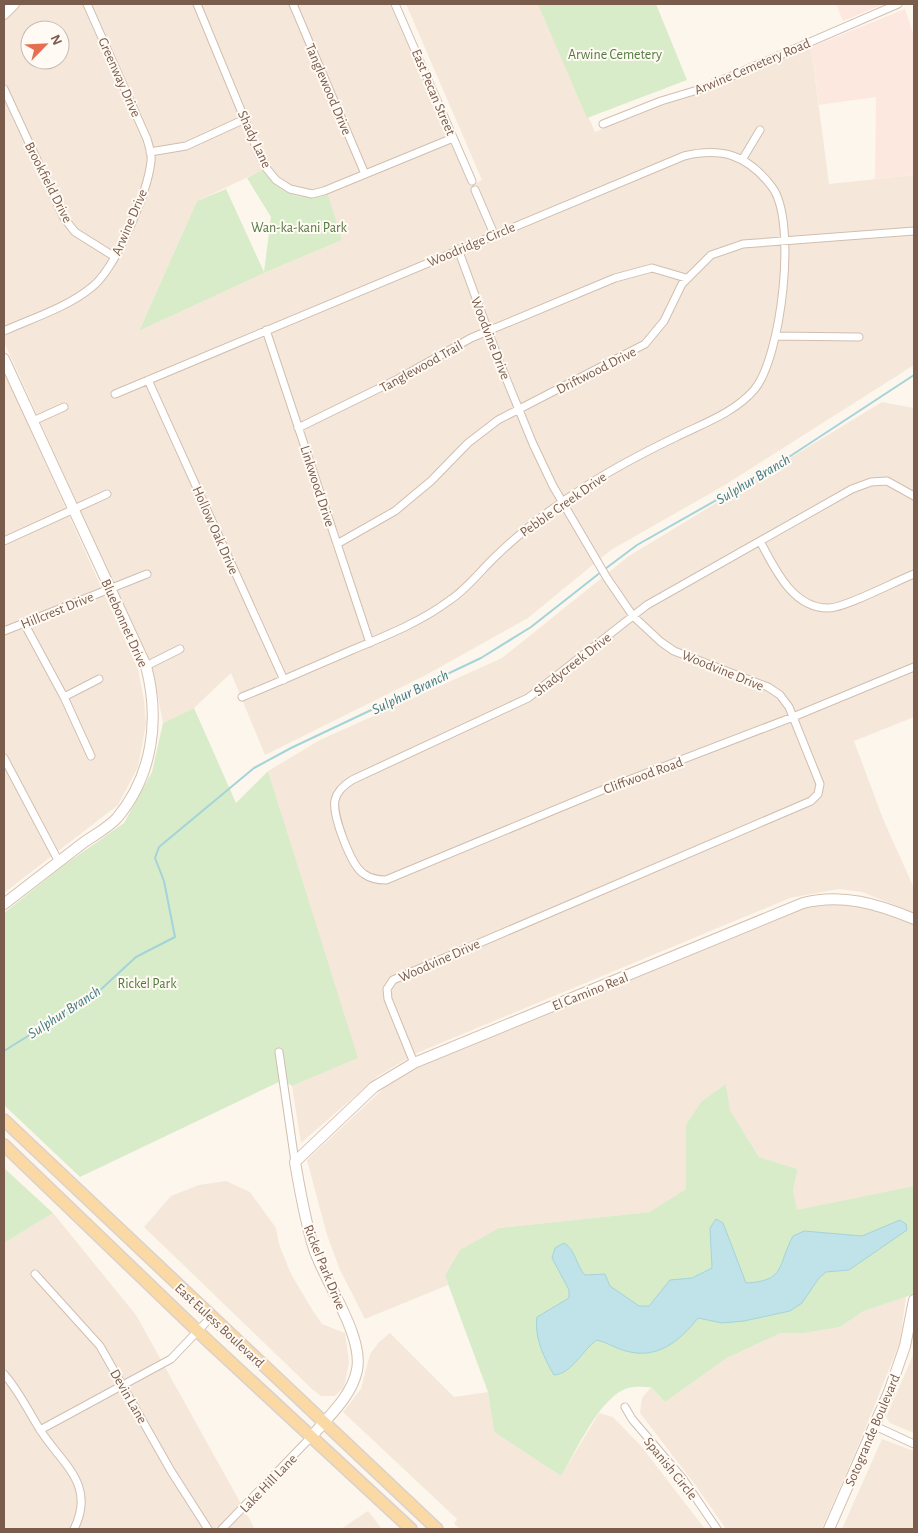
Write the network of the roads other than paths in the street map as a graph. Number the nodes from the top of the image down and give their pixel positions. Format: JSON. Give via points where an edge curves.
{"nodes":[{"id":1,"x":14,"y":4,"type":"edge"},
{"id":2,"x":87,"y":4,"type":"edge"},
{"id":3,"x":196,"y":4,"type":"edge"},
{"id":4,"x":293,"y":4,"type":"edge"},
{"id":5,"x":395,"y":4,"type":"edge"},
{"id":6,"x":898,"y":4,"type":"edge"},
{"id":7,"x":4,"y":14,"type":"edge"},
{"id":8,"x":4,"y":89,"type":"edge"},
{"id":9,"x":245,"y":119,"type":"junction"},
{"id":10,"x":604,"y":124,"type":"dead end"},
{"id":11,"x":760,"y":130,"type":"dead end"},
{"id":12,"x":453,"y":138,"type":"junction"},
{"id":13,"x":150,"y":152,"type":"junction"},
{"id":14,"x":742,"y":160,"type":"junction"},
{"id":15,"x":366,"y":174,"type":"junction"},
{"id":16,"x":472,"y":181,"type":"dead end"},
{"id":17,"x":475,"y":190,"type":"dead end"},
{"id":18,"x":914,"y":231,"type":"edge"},
{"id":19,"x":494,"y":234,"type":"junction"},
{"id":20,"x":784,"y":240,"type":"junction"},
{"id":21,"x":458,"y":249,"type":"junction"},
{"id":22,"x":115,"y":257,"type":"junction"},
{"id":23,"x":686,"y":278,"type":"junction"},
{"id":24,"x":4,"y":330,"type":"edge"},
{"id":25,"x":266,"y":330,"type":"junction"},
{"id":26,"x":488,"y":331,"type":"junction"},
{"id":27,"x":776,"y":336,"type":"junction"},
{"id":28,"x":859,"y":337,"type":"dead end"},
{"id":29,"x":4,"y":359,"type":"edge"},
{"id":30,"x":148,"y":380,"type":"junction"},
{"id":31,"x":115,"y":394,"type":"dead end"},
{"id":32,"x":64,"y":407,"type":"dead end"},
{"id":33,"x":519,"y":410,"type":"junction"},
{"id":34,"x":32,"y":421,"type":"junction"},
{"id":35,"x":298,"y":428,"type":"junction"},
{"id":36,"x":107,"y":494,"type":"dead end"},
{"id":37,"x":914,"y":496,"type":"edge"},
{"id":38,"x":562,"y":502,"type":"junction"},
{"id":39,"x":73,"y":509,"type":"junction"},
{"id":40,"x":4,"y":541,"type":"edge"},
{"id":41,"x":761,"y":543,"type":"junction"},
{"id":42,"x":337,"y":544,"type":"junction"},
{"id":43,"x":147,"y":574,"type":"dead end"},
{"id":44,"x":914,"y":574,"type":"edge"},
{"id":45,"x":110,"y":588,"type":"junction"},
{"id":46,"x":633,"y":616,"type":"junction"},
{"id":47,"x":24,"y":623,"type":"junction"},
{"id":48,"x":4,"y":631,"type":"edge"},
{"id":49,"x":370,"y":643,"type":"junction"},
{"id":50,"x":180,"y":649,"type":"dead end"},
{"id":51,"x":146,"y":666,"type":"junction"},
{"id":52,"x":914,"y":667,"type":"edge"},
{"id":53,"x":99,"y":679,"type":"dead end"},
{"id":54,"x":284,"y":680,"type":"junction"},
{"id":55,"x":64,"y":697,"type":"junction"},
{"id":56,"x":242,"y":697,"type":"dead end"},
{"id":57,"x":793,"y":718,"type":"junction"},
{"id":58,"x":91,"y":756,"type":"dead end"},
{"id":59,"x":4,"y":758,"type":"edge"},
{"id":60,"x":59,"y":862,"type":"junction"},
{"id":61,"x":372,"y":878,"type":"joint"},
{"id":62,"x":4,"y":904,"type":"edge"},
{"id":63,"x":914,"y":919,"type":"edge"},
{"id":64,"x":279,"y":1052,"type":"dead end"},
{"id":65,"x":414,"y":1063,"type":"junction"},
{"id":66,"x":4,"y":1120,"type":"edge"},
{"id":67,"x":4,"y":1145,"type":"edge"},
{"id":68,"x":295,"y":1162,"type":"junction"},
{"id":69,"x":35,"y":1274,"type":"dead end"},
{"id":70,"x":914,"y":1300,"type":"edge"},
{"id":71,"x":212,"y":1316,"type":"junction"},
{"id":72,"x":198,"y":1332,"type":"junction"},
{"id":73,"x":4,"y":1376,"type":"edge"},
{"id":74,"x":124,"y":1385,"type":"junction"},
{"id":75,"x":624,"y":1407,"type":"dead end"},
{"id":76,"x":324,"y":1422,"type":"junction"},
{"id":77,"x":875,"y":1426,"type":"junction"},
{"id":78,"x":40,"y":1430,"type":"junction"},
{"id":79,"x":312,"y":1436,"type":"junction"},
{"id":80,"x":914,"y":1444,"type":"edge"},
{"id":81,"x":74,"y":1529,"type":"edge"},
{"id":82,"x":208,"y":1529,"type":"edge"},
{"id":83,"x":222,"y":1529,"type":"edge"},
{"id":84,"x":411,"y":1529,"type":"edge"},
{"id":85,"x":437,"y":1529,"type":"edge"},
{"id":86,"x":717,"y":1529,"type":"edge"},
{"id":87,"x":830,"y":1529,"type":"edge"}],
"edges":[{"from":1,"to":7,"type":"street"},
{"from":2,"to":13,"type":"street","name":"Greenway Drive"},
{"from":3,"to":9,"type":"street","name":"Shady Lane"},
{"from":4,"to":15,"type":"street","name":"Tanglewood Drive"},
{"from":5,"to":12,"type":"street","name":"East Pecan Street"},
{"from":6,"to":10,"type":"street","name":"Arwine Cemetery Road","via":[[704,88]]},
{"from":8,"to":22,"type":"street","name":"Brookfield Drive","via":[[64,218],[82,237]]},
{"from":9,"to":13,"type":"street","via":[[186,146]]},
{"from":9,"to":15,"type":"street","name":"Shady Lane","via":[[267,169],[290,190],[312,194]]},
{"from":11,"to":14,"type":"street"},
{"from":12,"to":15,"type":"street","name":"Shady Lane"},
{"from":12,"to":16,"type":"street","name":"East Pecan Street"},
{"from":13,"to":22,"type":"street","name":"Arwine Drive","via":[[149,171],[141,200]]},
{"from":14,"to":19,"type":"street","name":"Woodridge Circle","via":[[710,151],[684,156]]},
{"from":14,"to":20,"type":"street","name":"Woodridge Circle","via":[[761,174],[778,197],[785,227]]},
{"from":17,"to":19,"type":"street"},
{"from":18,"to":20,"type":"street","name":"Driftwood Drive"},
{"from":19,"to":21,"type":"street","name":"Woodridge Circle"},
{"from":20,"to":23,"type":"street","name":"Driftwood Drive","via":[[733,246],[711,255]]},
{"from":20,"to":27,"type":"street","name":"Pebble Creek Drive"},
{"from":21,"to":25,"type":"street","name":"Woodridge Circle"},
{"from":21,"to":26,"type":"street","name":"Woodvine Drive"},
{"from":22,"to":24,"type":"street","name":"Arwine Drive","via":[[99,281],[82,294]]},
{"from":23,"to":26,"type":"street","name":"Tanglewood Trail","via":[[652,268],[636,270]]},
{"from":23,"to":33,"type":"street","name":"Driftwood Drive","via":[[664,321],[645,344]]},
{"from":25,"to":30,"type":"street","name":"Woodridge Circle"},
{"from":25,"to":35,"type":"street","name":"Linkwood Drive"},
{"from":26,"to":33,"type":"street","name":"Woodvine Drive"},
{"from":26,"to":35,"type":"street","name":"Tanglewood Trail"},
{"from":27,"to":28,"type":"street"},
{"from":27,"to":38,"type":"street","name":"Pebble Creek Drive","via":[[764,375],[738,405],[638,455]]},
{"from":29,"to":34,"type":"street","name":"Bluebonnet Drive"},
{"from":30,"to":31,"type":"street","name":"Woodridge Circle"},
{"from":30,"to":54,"type":"street","name":"Hollow Oak Drive"},
{"from":32,"to":34,"type":"street"},
{"from":33,"to":38,"type":"street","name":"Woodvine Drive"},
{"from":33,"to":42,"type":"street","name":"Driftwood Drive","via":[[478,434],[395,511]]},
{"from":34,"to":39,"type":"street","name":"Bluebonnet Drive"},
{"from":35,"to":42,"type":"street","name":"Linkwood Drive"},
{"from":36,"to":39,"type":"street"},
{"from":37,"to":41,"type":"street","name":"Shadycreek Drive","via":[[888,481],[871,482],[852,489]]},
{"from":38,"to":46,"type":"street","name":"Woodvine Drive"},
{"from":38,"to":49,"type":"street","name":"Pebble Creek Drive","via":[[519,534],[452,600]]},
{"from":39,"to":40,"type":"street"},
{"from":39,"to":45,"type":"street","name":"Bluebonnet Drive"},
{"from":41,"to":44,"type":"street","via":[[777,574],[794,593],[818,606],[837,607]]},
{"from":41,"to":46,"type":"street","name":"Shadycreek Drive","via":[[647,605]]},
{"from":42,"to":49,"type":"street","name":"Linkwood Drive"},
{"from":43,"to":45,"type":"street","name":"Hillcrest Drive"},
{"from":45,"to":47,"type":"street","name":"Hillcrest Drive"},
{"from":45,"to":51,"type":"street","name":"Bluebonnet Drive"},
{"from":46,"to":57,"type":"street","name":"Woodvine Drive","via":[[674,651],[768,688],[785,701]]},
{"from":46,"to":61,"type":"street","name":"Shadycreek Drive","via":[[528,698],[345,784],[335,801],[338,820],[355,865]]},
{"from":47,"to":48,"type":"street","name":"Hillcrest Drive"},
{"from":47,"to":55,"type":"street"},
{"from":49,"to":54,"type":"street","name":"Pebble Creek Drive"},
{"from":50,"to":51,"type":"street"},
{"from":51,"to":60,"type":"street","name":"Bluebonnet Drive","via":[[153,698],[152,740],[136,788],[116,819]]},
{"from":52,"to":57,"type":"street","name":"Cliffwood Road"},
{"from":53,"to":55,"type":"street"},
{"from":54,"to":56,"type":"street","name":"Pebble Creek Drive"},
{"from":55,"to":58,"type":"street"},
{"from":57,"to":61,"type":"street","name":"Cliffwood Road","via":[[600,792],[393,878]]},
{"from":57,"to":65,"type":"street","name":"Woodvine Drive","via":[[819,777],[819,791],[811,801],[393,980],[388,989],[388,999]]},
{"from":59,"to":60,"type":"street"},
{"from":60,"to":62,"type":"street","name":"Bluebonnet Drive"},
{"from":63,"to":65,"type":"street","name":"El Camino Real","via":[[848,899],[803,903]]},
{"from":64,"to":68,"type":"street","name":"Rickel Park Drive"},
{"from":65,"to":68,"type":"street","name":"El Camino Real","via":[[374,1087]]},
{"from":66,"to":71,"type":"main road","name":"East Euless Boulevard"},
{"from":67,"to":72,"type":"main road","name":"East Euless Boulevard"},
{"from":68,"to":76,"type":"street","name":"Rickel Park Drive","via":[[314,1249],[354,1338],[358,1355],[353,1383]]},
{"from":69,"to":74,"type":"street","name":"Devin Lane","via":[[100,1346]]},
{"from":70,"to":77,"type":"street","name":"Sotogrande Boulevard","via":[[905,1346]]},
{"from":71,"to":72,"type":"street"},
{"from":71,"to":76,"type":"main road","name":"East Euless Boulevard"},
{"from":72,"to":74,"type":"street","via":[[171,1359]]},
{"from":72,"to":79,"type":"main road","name":"East Euless Boulevard"},
{"from":73,"to":78,"type":"street","via":[[18,1389]]},
{"from":74,"to":78,"type":"street"},
{"from":74,"to":82,"type":"street","name":"Devin Lane","via":[[171,1471]]},
{"from":75,"to":86,"type":"street","name":"Spanish Circle","via":[[683,1480]]},
{"from":76,"to":79,"type":"street","name":"Rickel Park Drive"},
{"from":76,"to":85,"type":"main road","name":"East Euless Boulevard"},
{"from":77,"to":80,"type":"street"},
{"from":77,"to":87,"type":"street","name":"Sotogrande Boulevard"},
{"from":78,"to":81,"type":"street","via":[[76,1476],[82,1498],[80,1518]]},
{"from":79,"to":83,"type":"street","name":"Lake Hill Lane"},
{"from":79,"to":84,"type":"main road","name":"East Euless Boulevard"}]}
